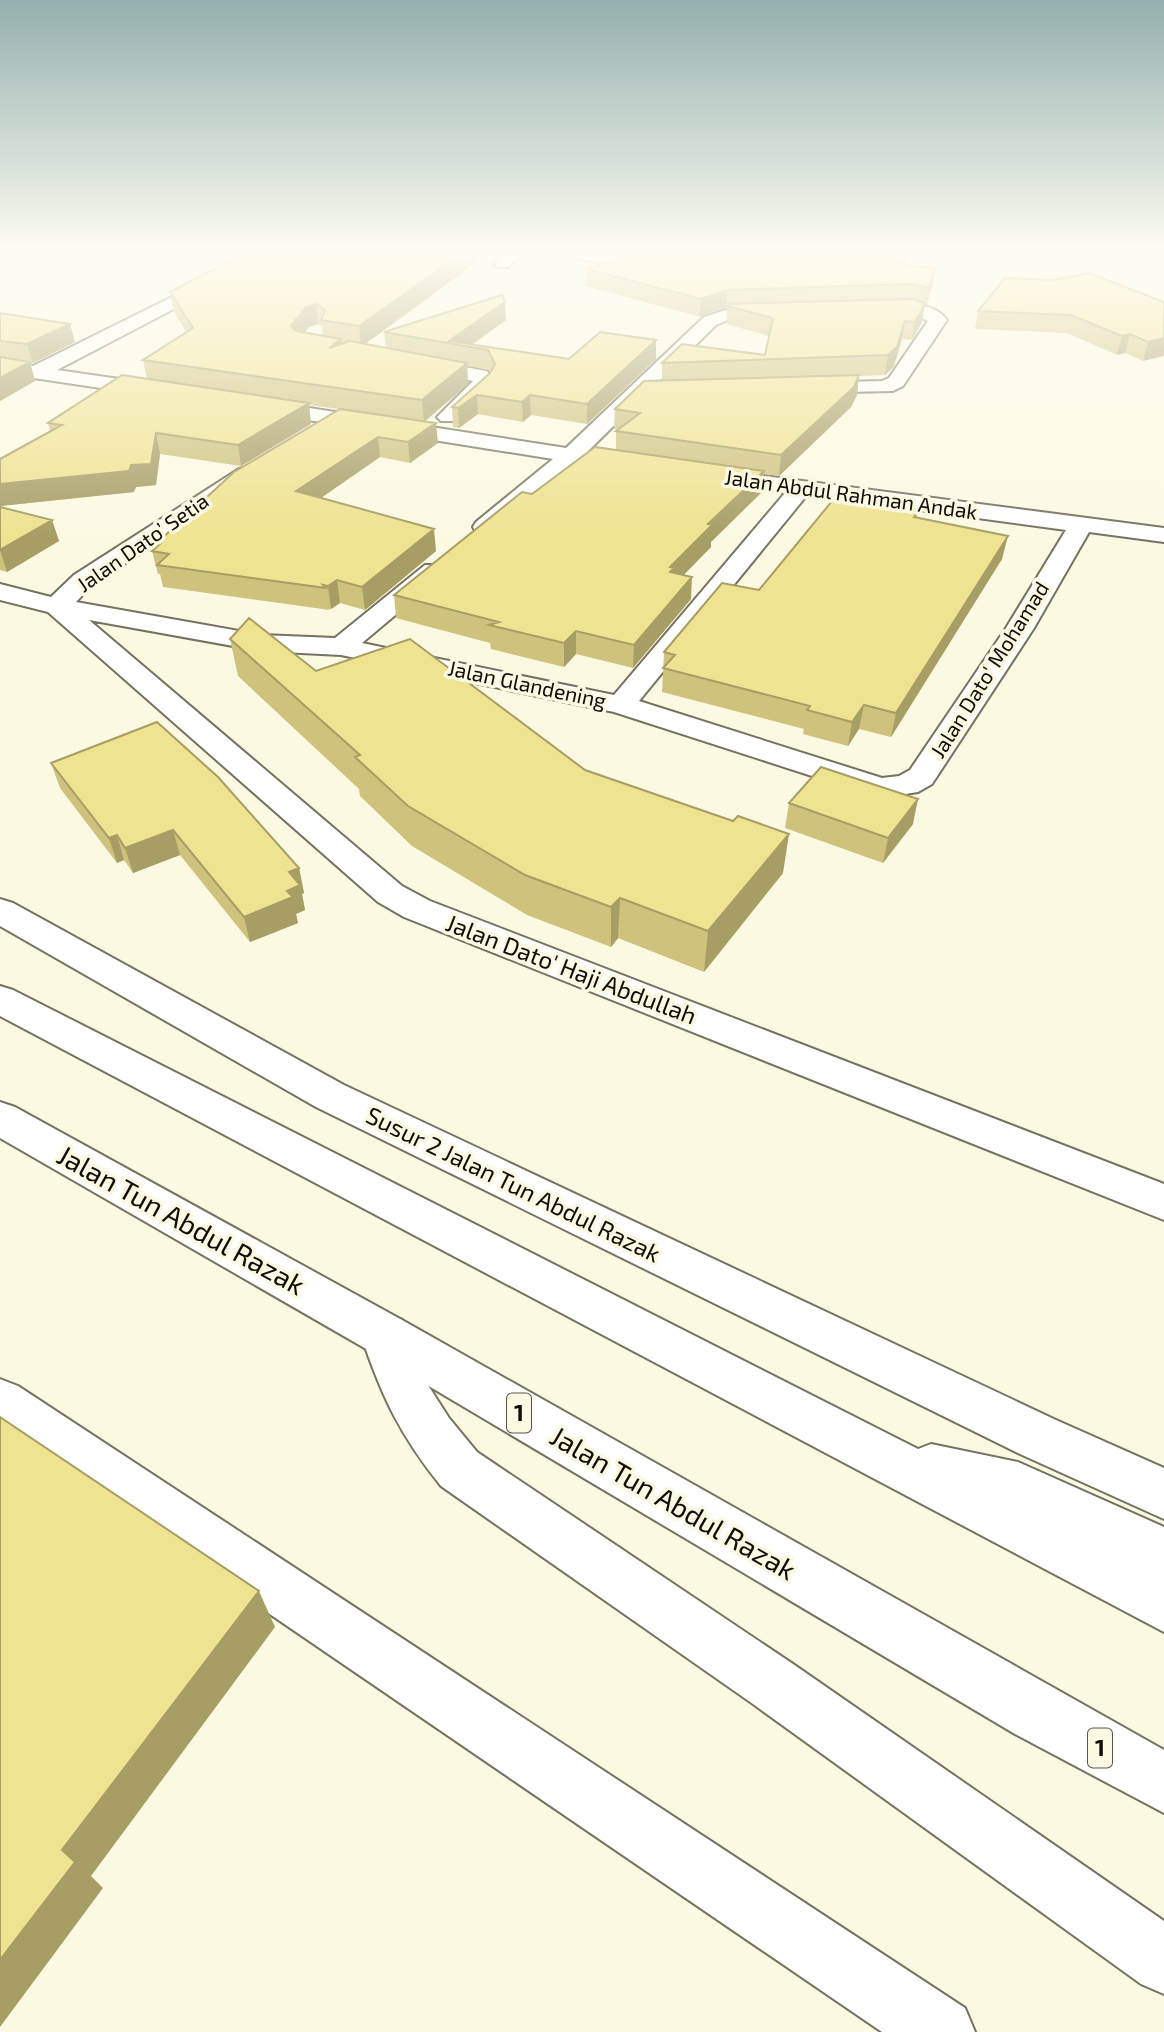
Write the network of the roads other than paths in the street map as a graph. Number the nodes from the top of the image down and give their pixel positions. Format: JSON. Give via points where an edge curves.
{"nodes":[{"id":1,"x":82,"y":349,"type":"edge"},
{"id":2,"x":680,"y":349,"type":"edge"},
{"id":3,"x":918,"y":349,"type":"edge"},
{"id":4,"x":399,"y":362,"type":"edge"},
{"id":5,"x":0,"y":367,"type":"edge"},
{"id":6,"x":37,"y":372,"type":"junction"},
{"id":7,"x":781,"y":389,"type":"edge"},
{"id":8,"x":673,"y":391,"type":"edge"},
{"id":9,"x":634,"y":392,"type":"junction"},
{"id":10,"x":174,"y":393,"type":"edge"},
{"id":11,"x":243,"y":403,"type":"edge"},
{"id":12,"x":340,"y":418,"type":"junction"},
{"id":13,"x":430,"y":432,"type":"junction"},
{"id":14,"x":306,"y":439,"type":"edge"},
{"id":15,"x":571,"y":455,"type":"junction"},
{"id":16,"x":272,"y":459,"type":"edge"},
{"id":17,"x":652,"y":467,"type":"edge"},
{"id":18,"x":692,"y":473,"type":"edge"},
{"id":19,"x":800,"y":489,"type":"junction"},
{"id":20,"x":1081,"y":524,"type":"junction"},
{"id":21,"x":1164,"y":535,"type":"edge"},
{"id":22,"x":0,"y":592,"type":"edge"},
{"id":23,"x":57,"y":606,"type":"junction"},
{"id":24,"x":341,"y":647,"type":"junction"},
{"id":25,"x":621,"y":705,"type":"junction"},
{"id":26,"x":880,"y":788,"type":"joint"},
{"id":27,"x":0,"y":911,"type":"edge"},
{"id":28,"x":0,"y":999,"type":"edge"},
{"id":29,"x":0,"y":1118,"type":"edge"},
{"id":30,"x":1164,"y":1202,"type":"edge"},
{"id":31,"x":385,"y":1335,"type":"junction"},
{"id":32,"x":0,"y":1402,"type":"edge"},
{"id":33,"x":1038,"y":1437,"type":"junction"},
{"id":34,"x":888,"y":1460,"type":"junction"},
{"id":35,"x":1018,"y":1487,"type":"junction"},
{"id":36,"x":1164,"y":1494,"type":"edge"},
{"id":37,"x":1164,"y":1555,"type":"edge"},
{"id":38,"x":1164,"y":1604,"type":"edge"},
{"id":39,"x":1036,"y":1713,"type":"junction"},
{"id":40,"x":1164,"y":1783,"type":"edge"},
{"id":41,"x":1164,"y":1805,"type":"edge"},
{"id":42,"x":1164,"y":1961,"type":"edge"},
{"id":43,"x":941,"y":2032,"type":"edge"}],
"edges":[{"from":1,"to":6,"type":"main road"},
{"from":2,"to":9,"type":"main road"},
{"from":3,"to":7,"type":"main road","via":[[896,382],[886,387]]},
{"from":4,"to":13,"type":"main road","via":[[472,373],[485,382]]},
{"from":5,"to":6,"type":"main road"},
{"from":6,"to":10,"type":"main road"},
{"from":8,"to":9,"type":"main road"},
{"from":9,"to":15,"type":"main road"},
{"from":11,"to":12,"type":"main road"},
{"from":12,"to":13,"type":"main road"},
{"from":12,"to":14,"type":"main road"},
{"from":13,"to":15,"type":"main road"},
{"from":15,"to":17,"type":"main road"},
{"from":15,"to":24,"type":"main road"},
{"from":16,"to":23,"type":"main road","name":"Jalan Dato’ Setia","via":[[83,580]]},
{"from":18,"to":19,"type":"main road","name":"Jalan Abdul Rahman Andak"},
{"from":19,"to":20,"type":"main road","name":"Jalan Abdul Rahman Andak"},
{"from":19,"to":25,"type":"main road"},
{"from":20,"to":21,"type":"main road","name":"Jalan Abdul Rahman Andak"},
{"from":20,"to":26,"type":"main road","name":"Jalan Dato' Mohamad","via":[[1020,628],[922,777],[907,785]]},
{"from":22,"to":23,"type":"main road","name":"Jalan Glandening"},
{"from":23,"to":24,"type":"main road","name":"Jalan Glandening","via":[[261,643]]},
{"from":23,"to":30,"type":"main road","name":"Jalan Dato' Haji Abdullah","via":[[390,894],[417,909]]},
{"from":24,"to":25,"type":"main road","name":"Jalan Glandening"},
{"from":25,"to":26,"type":"main road","name":"Jalan Glandening"},
{"from":27,"to":33,"type":"main road","name":"Susur 2 Jalan Tun Abdul Razak","via":[[330,1096]]},
{"from":28,"to":34,"type":"main road"},
{"from":29,"to":31,"type":"main road","name":"Jalan Tun Abdul Razak","number":"1"},
{"from":31,"to":39,"type":"main road","name":"Jalan Tun Abdul Razak","number":"1"},
{"from":31,"to":42,"type":"main road","via":[[405,1392],[459,1469]]},
{"from":32,"to":43,"type":"main road"},
{"from":33,"to":35,"type":"main road"},
{"from":33,"to":36,"type":"main road","name":"Susur 2 Jalan Tun Abdul Razak"},
{"from":34,"to":35,"type":"main road"},
{"from":34,"to":38,"type":"main road"},
{"from":35,"to":37,"type":"main road"},
{"from":39,"to":40,"type":"main road","name":"Jalan Tun Abdul Razak","number":"1"},
{"from":39,"to":41,"type":"main road"}]}
